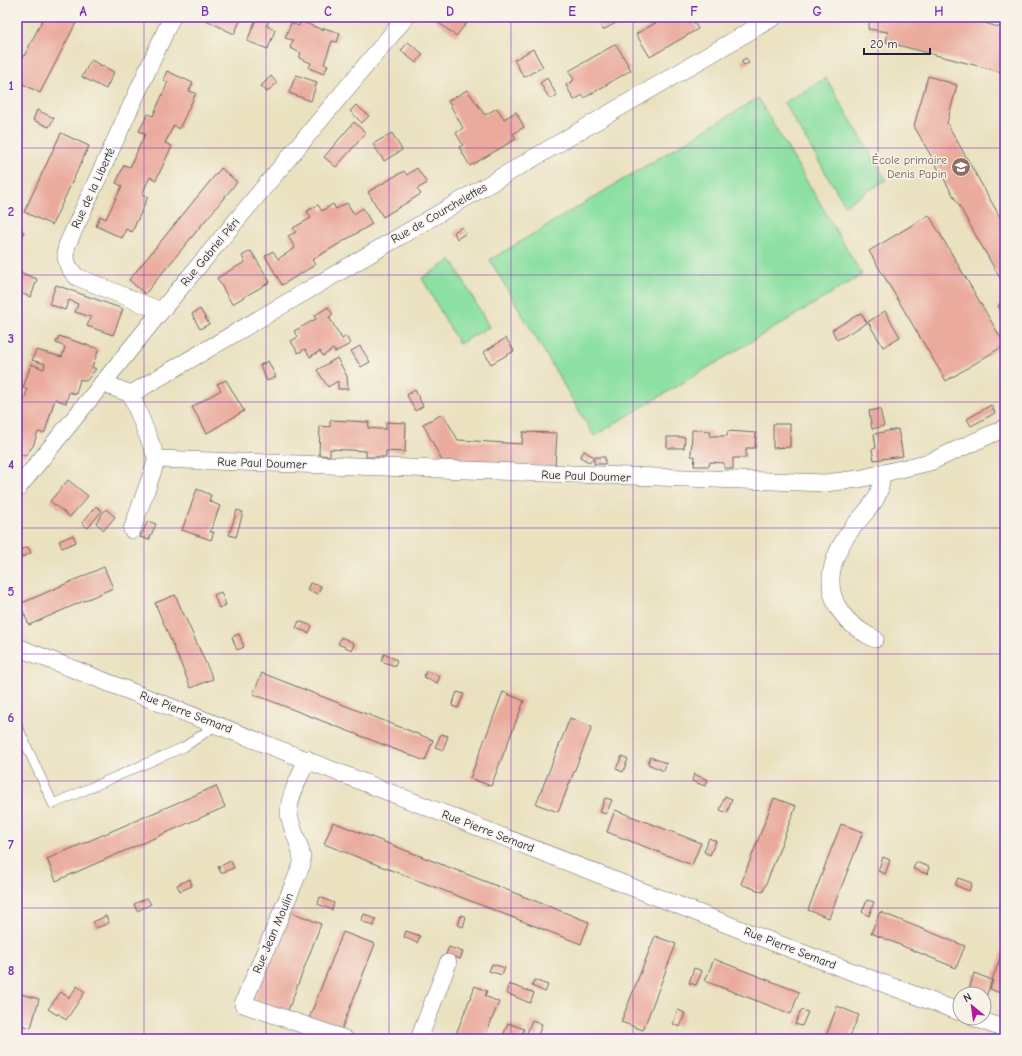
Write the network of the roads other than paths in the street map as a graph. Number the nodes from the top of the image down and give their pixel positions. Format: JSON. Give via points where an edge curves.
{"nodes":[{"id":1,"x":172,"y":17,"type":"edge"},
{"id":2,"x":774,"y":17,"type":"edge"},
{"id":3,"x":404,"y":18,"type":"edge"},
{"id":4,"x":161,"y":311,"type":"junction"},
{"id":5,"x":102,"y":383,"type":"junction"},
{"id":6,"x":131,"y":394,"type":"junction"},
{"id":7,"x":1005,"y":428,"type":"edge"},
{"id":8,"x":157,"y":459,"type":"junction"},
{"id":9,"x":881,"y":475,"type":"junction"},
{"id":10,"x":17,"y":489,"type":"edge"},
{"id":11,"x":132,"y":530,"type":"dead end"},
{"id":12,"x":875,"y":639,"type":"dead end"},
{"id":13,"x":17,"y":647,"type":"edge"},
{"id":14,"x":218,"y":724,"type":"junction"},
{"id":15,"x":17,"y":725,"type":"edge"},
{"id":16,"x":307,"y":759,"type":"junction"},
{"id":17,"x":448,"y":963,"type":"dead end"},
{"id":18,"x":952,"y":1009,"type":"edge"},
{"id":19,"x":992,"y":1024,"type":"edge"},
{"id":20,"x":1005,"y":1029,"type":"edge"},
{"id":21,"x":345,"y":1039,"type":"edge"},
{"id":22,"x":419,"y":1039,"type":"edge"}],
"edges":[{"from":1,"to":4,"type":"street","name":"Rue de la Liberté","via":[[66,252],[68,266],[77,277]]},
{"from":2,"to":6,"type":"street","name":"Rue de Courchelettes"},
{"from":3,"to":4,"type":"street","name":"Rue Gabriel Péri"},
{"from":4,"to":5,"type":"street","name":"Rue Gabriel Péri"},
{"from":5,"to":6,"type":"street"},
{"from":5,"to":10,"type":"street","name":"Rue Gabriel Péri"},
{"from":6,"to":8,"type":"street"},
{"from":7,"to":9,"type":"street","name":"Rue Paul Doumer","via":[[930,462]]},
{"from":8,"to":9,"type":"street","name":"Rue Paul Doumer","via":[[804,484],[844,482]]},
{"from":8,"to":11,"type":"street"},
{"from":9,"to":12,"type":"street","via":[[881,492],[842,544],[835,562],[832,584],[835,603],[844,618]]},
{"from":13,"to":14,"type":"street","name":"Rue Pierre Semard"},
{"from":14,"to":15,"type":"lane","via":[[184,747],[53,804]]},
{"from":14,"to":16,"type":"street","name":"Rue Pierre Semard"},
{"from":16,"to":18,"type":"street","name":"Rue Pierre Semard","via":[[770,941]]},
{"from":16,"to":21,"type":"street","name":"Rue Jean Moulin","via":[[289,813],[303,854],[302,864],[243,1004]]},
{"from":17,"to":22,"type":"street"},
{"from":19,"to":20,"type":"street"}]}
